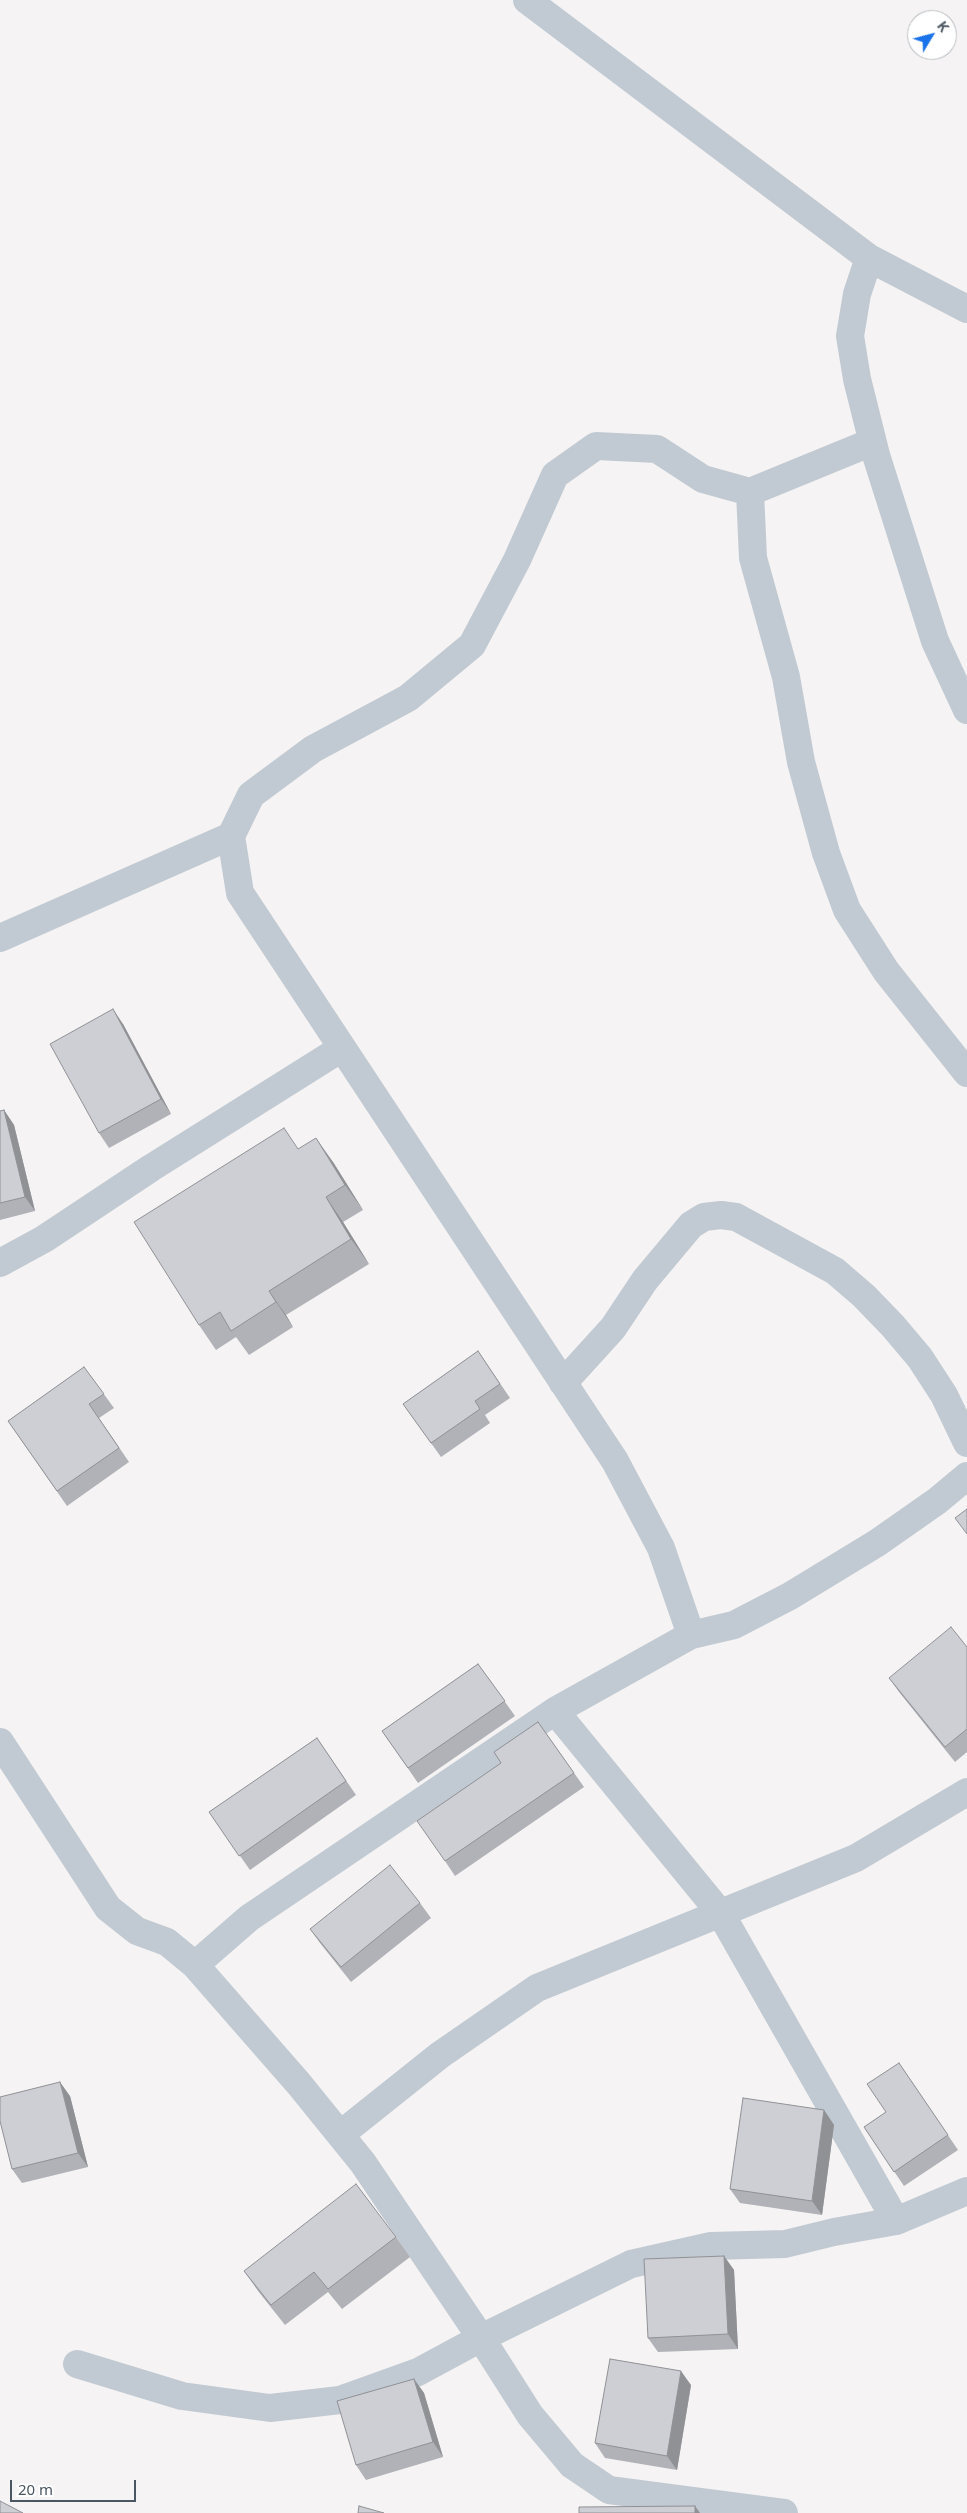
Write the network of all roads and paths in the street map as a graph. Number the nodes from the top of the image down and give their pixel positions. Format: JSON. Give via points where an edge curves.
{"nodes":[{"id":1,"x":527,"y":0,"type":"edge"},
{"id":2,"x":869,"y":258,"type":"junction"},
{"id":3,"x":967,"y":310,"type":"edge"},
{"id":4,"x":872,"y":442,"type":"junction"},
{"id":5,"x":750,"y":492,"type":"junction"},
{"id":6,"x":967,"y":710,"type":"edge"},
{"id":7,"x":231,"y":836,"type":"junction"},
{"id":8,"x":0,"y":938,"type":"edge"},
{"id":9,"x":342,"y":1048,"type":"junction"},
{"id":10,"x":967,"y":1073,"type":"edge"},
{"id":11,"x":0,"y":1263,"type":"edge"},
{"id":12,"x":563,"y":1383,"type":"junction"},
{"id":13,"x":967,"y":1443,"type":"edge"},
{"id":14,"x":967,"y":1476,"type":"edge"},
{"id":15,"x":691,"y":1635,"type":"junction"},
{"id":16,"x":555,"y":1711,"type":"junction"},
{"id":17,"x":0,"y":1742,"type":"edge"},
{"id":18,"x":967,"y":1792,"type":"edge"},
{"id":19,"x":721,"y":1914,"type":"junction"},
{"id":20,"x":195,"y":1965,"type":"junction"},
{"id":21,"x":341,"y":2134,"type":"junction"},
{"id":22,"x":965,"y":2197,"type":"edge"},
{"id":23,"x":896,"y":2221,"type":"junction"},
{"id":24,"x":480,"y":2338,"type":"junction"},
{"id":25,"x":77,"y":2364,"type":"dead end"},
{"id":26,"x":737,"y":2510,"type":"edge"},
{"id":27,"x":784,"y":2513,"type":"edge"}],
"edges":[{"from":1,"to":2,"type":"street"},
{"from":2,"to":3,"type":"street"},
{"from":2,"to":4,"type":"street","via":[[857,294],[850,336]]},
{"from":4,"to":5,"type":"street"},
{"from":4,"to":6,"type":"street","via":[[935,641]]},
{"from":5,"to":7,"type":"street","via":[[703,479],[657,449],[596,446],[555,475],[517,560],[472,645],[408,698],[313,750],[250,795]]},
{"from":5,"to":10,"type":"street","via":[[752,558],[786,676],[801,762],[826,853],[847,910],[886,971]]},
{"from":7,"to":8,"type":"street"},
{"from":7,"to":9,"type":"street","via":[[240,893]]},
{"from":9,"to":11,"type":"street","via":[[44,1239]]},
{"from":9,"to":12,"type":"street"},
{"from":12,"to":13,"type":"street","via":[[613,1328],[646,1280],[691,1225],[704,1217],[736,1217],[836,1271],[864,1296],[920,1358],[944,1395]]},
{"from":12,"to":15,"type":"street","via":[[615,1461],[661,1548]]},
{"from":14,"to":15,"type":"street","via":[[877,1543],[790,1596],[734,1625]]},
{"from":15,"to":16,"type":"street"},
{"from":16,"to":19,"type":"street"},
{"from":16,"to":20,"type":"street","via":[[249,1918]]},
{"from":17,"to":20,"type":"street","via":[[108,1908],[137,1931],[167,1942]]},
{"from":18,"to":19,"type":"street","via":[[856,1858]]},
{"from":19,"to":21,"type":"street","via":[[537,1988],[440,2055]]},
{"from":19,"to":23,"type":"street"},
{"from":20,"to":21,"type":"street"},
{"from":21,"to":24,"type":"street"},
{"from":22,"to":23,"type":"street"},
{"from":23,"to":24,"type":"street","via":[[785,2244],[711,2246],[632,2264]]},
{"from":24,"to":25,"type":"street","via":[[418,2372],[340,2400],[270,2408],[182,2396]]},
{"from":24,"to":26,"type":"street","via":[[530,2415],[566,2458],[609,2490]]},
{"from":26,"to":27,"type":"street"}]}
